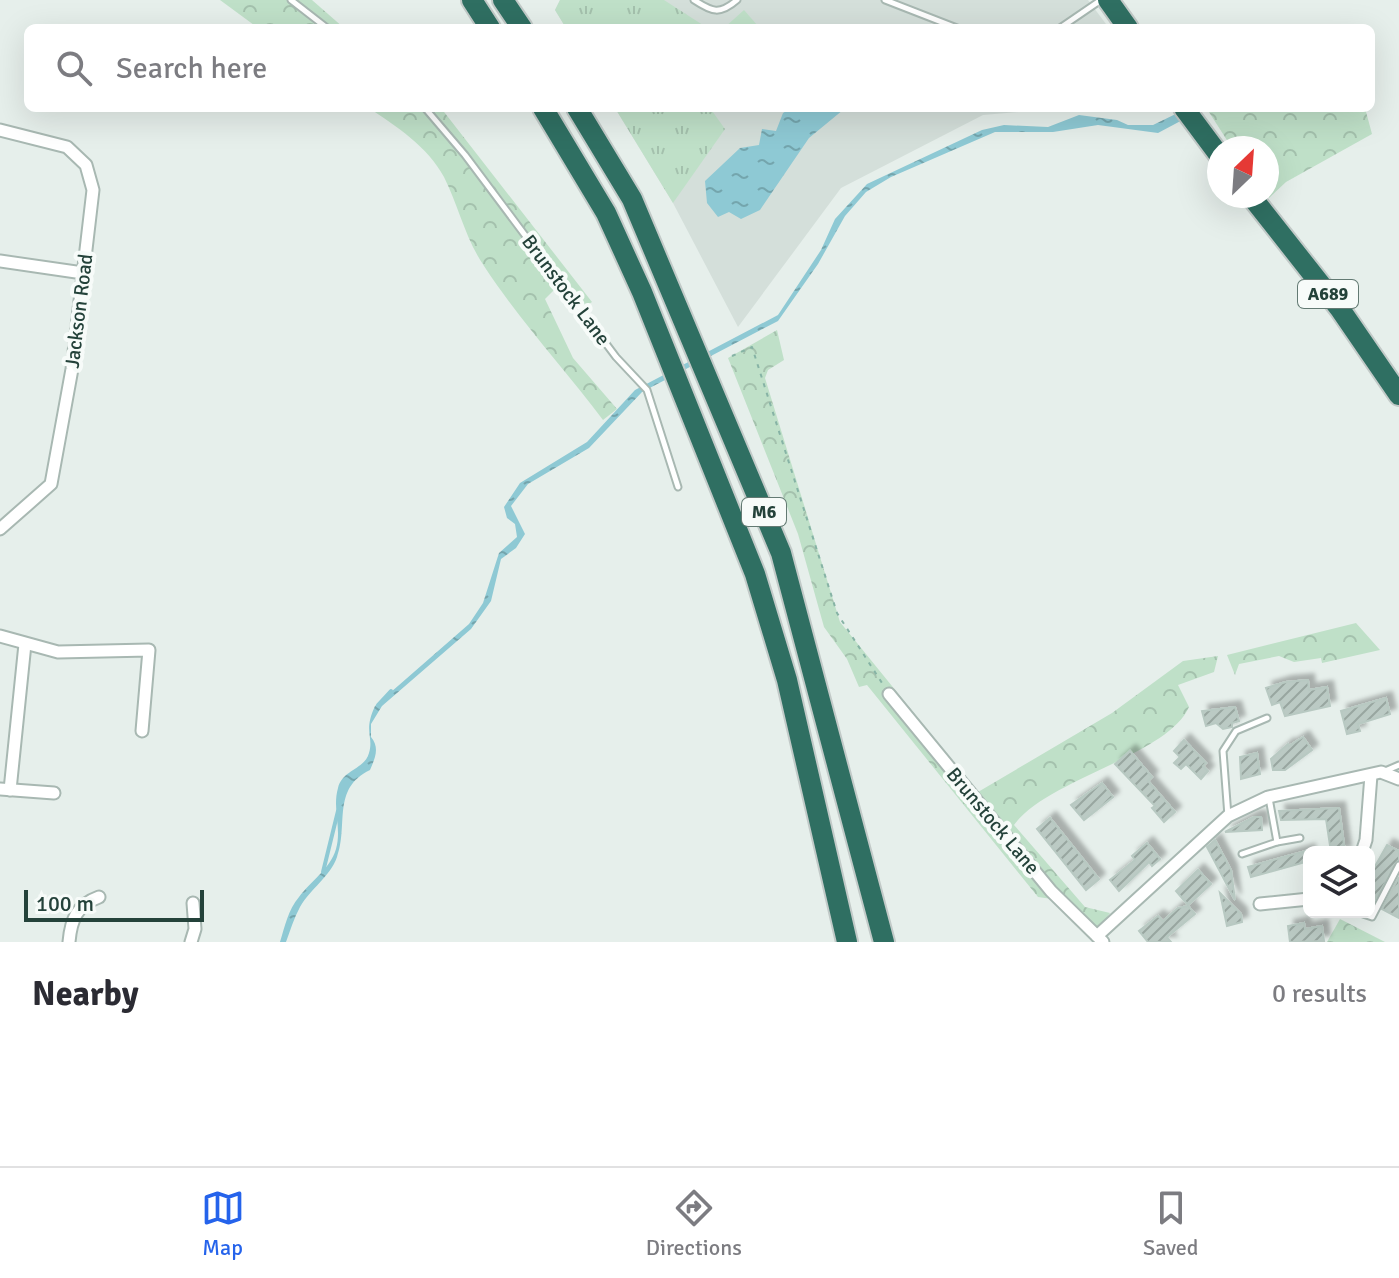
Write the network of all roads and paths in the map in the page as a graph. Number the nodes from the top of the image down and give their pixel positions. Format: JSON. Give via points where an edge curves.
{"nodes":[{"id":1,"x":291,"y":0,"type":"edge"},
{"id":2,"x":472,"y":0,"type":"edge"},
{"id":3,"x":503,"y":0,"type":"edge"},
{"id":4,"x":694,"y":0,"type":"edge"},
{"id":5,"x":737,"y":0,"type":"edge"},
{"id":6,"x":885,"y":0,"type":"edge"},
{"id":7,"x":1101,"y":0,"type":"edge"},
{"id":8,"x":1108,"y":0,"type":"edge"},
{"id":9,"x":322,"y":24,"type":"edge"},
{"id":10,"x":487,"y":24,"type":"edge"},
{"id":11,"x":519,"y":24,"type":"edge"},
{"id":12,"x":947,"y":24,"type":"edge"},
{"id":13,"x":1066,"y":24,"type":"edge"},
{"id":14,"x":1125,"y":24,"type":"edge"},
{"id":15,"x":428,"y":112,"type":"edge"},
{"id":16,"x":545,"y":112,"type":"edge"},
{"id":17,"x":579,"y":112,"type":"edge"},
{"id":18,"x":1187,"y":112,"type":"edge"},
{"id":19,"x":0,"y":130,"type":"edge"},
{"id":20,"x":1207,"y":140,"type":"edge"},
{"id":21,"x":1260,"y":208,"type":"edge"},
{"id":22,"x":0,"y":261,"type":"edge"},
{"id":23,"x":83,"y":273,"type":"junction"},
{"id":24,"x":732,"y":356,"type":"dead end"},
{"id":25,"x":1399,"y":395,"type":"edge"},
{"id":26,"x":678,"y":487,"type":"dead end"},
{"id":27,"x":1,"y":528,"type":"edge"},
{"id":28,"x":0,"y":636,"type":"edge"},
{"id":29,"x":25,"y":644,"type":"junction"},
{"id":30,"x":889,"y":694,"type":"joint"},
{"id":31,"x":1267,"y":718,"type":"dead end"},
{"id":32,"x":142,"y":731,"type":"dead end"},
{"id":33,"x":1399,"y":765,"type":"edge"},
{"id":34,"x":1376,"y":774,"type":"junction"},
{"id":35,"x":1399,"y":779,"type":"edge"},
{"id":36,"x":5,"y":790,"type":"edge"},
{"id":37,"x":54,"y":793,"type":"dead end"},
{"id":38,"x":1268,"y":797,"type":"junction"},
{"id":39,"x":1228,"y":816,"type":"junction"},
{"id":40,"x":1300,"y":838,"type":"dead end"},
{"id":41,"x":1277,"y":842,"type":"junction"},
{"id":42,"x":1364,"y":846,"type":"edge"},
{"id":43,"x":1242,"y":854,"type":"dead end"},
{"id":44,"x":1399,"y":865,"type":"edge"},
{"id":45,"x":99,"y":897,"type":"dead end"},
{"id":46,"x":1303,"y":900,"type":"edge"},
{"id":47,"x":193,"y":903,"type":"dead end"},
{"id":48,"x":1260,"y":904,"type":"dead end"},
{"id":49,"x":1375,"y":911,"type":"edge"},
{"id":50,"x":1100,"y":939,"type":"edge"},
{"id":51,"x":69,"y":942,"type":"edge"},
{"id":52,"x":191,"y":942,"type":"edge"},
{"id":53,"x":847,"y":942,"type":"edge"},
{"id":54,"x":884,"y":942,"type":"edge"}],
"edges":[{"from":1,"to":9,"type":"lane"},
{"from":2,"to":10,"type":"highway"},
{"from":3,"to":11,"type":"highway"},
{"from":4,"to":5,"type":"lane","via":[[712,12],[726,10]]},
{"from":6,"to":12,"type":"lane"},
{"from":7,"to":13,"type":"lane"},
{"from":8,"to":14,"type":"highway"},
{"from":15,"to":26,"type":"lane","name":"Brunstock Lane","via":[[647,390]]},
{"from":16,"to":53,"type":"highway","number":"M6","via":[[606,213],[642,292],[755,574],[787,680]]},
{"from":17,"to":54,"type":"highway","number":"M6","via":[[632,199],[781,553]]},
{"from":18,"to":20,"type":"highway"},
{"from":19,"to":23,"type":"street","name":"Jackson Road","via":[[67,147],[86,165],[93,190]]},
{"from":21,"to":25,"type":"highway","number":"A689"},
{"from":22,"to":23,"type":"street"},
{"from":23,"to":27,"type":"street","name":"Jackson Road","via":[[51,484]]},
{"from":24,"to":30,"type":"path","via":[[752,347],[837,613]]},
{"from":28,"to":29,"type":"street"},
{"from":29,"to":32,"type":"street","via":[[86,654],[149,650]]},
{"from":29,"to":36,"type":"street"},
{"from":30,"to":50,"type":"street","name":"Brunstock Lane","via":[[1051,891]]},
{"from":31,"to":39,"type":"lane","via":[[1236,731],[1223,751]]},
{"from":33,"to":34,"type":"lane"},
{"from":34,"to":35,"type":"street"},
{"from":34,"to":38,"type":"street"},
{"from":34,"to":42,"type":"street"},
{"from":36,"to":37,"type":"street"},
{"from":38,"to":39,"type":"street"},
{"from":38,"to":41,"type":"lane"},
{"from":39,"to":50,"type":"street"},
{"from":40,"to":41,"type":"lane"},
{"from":41,"to":43,"type":"lane"},
{"from":44,"to":49,"type":"lane"},
{"from":45,"to":51,"type":"street","via":[[83,903],[71,923]]},
{"from":46,"to":48,"type":"street"},
{"from":47,"to":52,"type":"street"}]}
